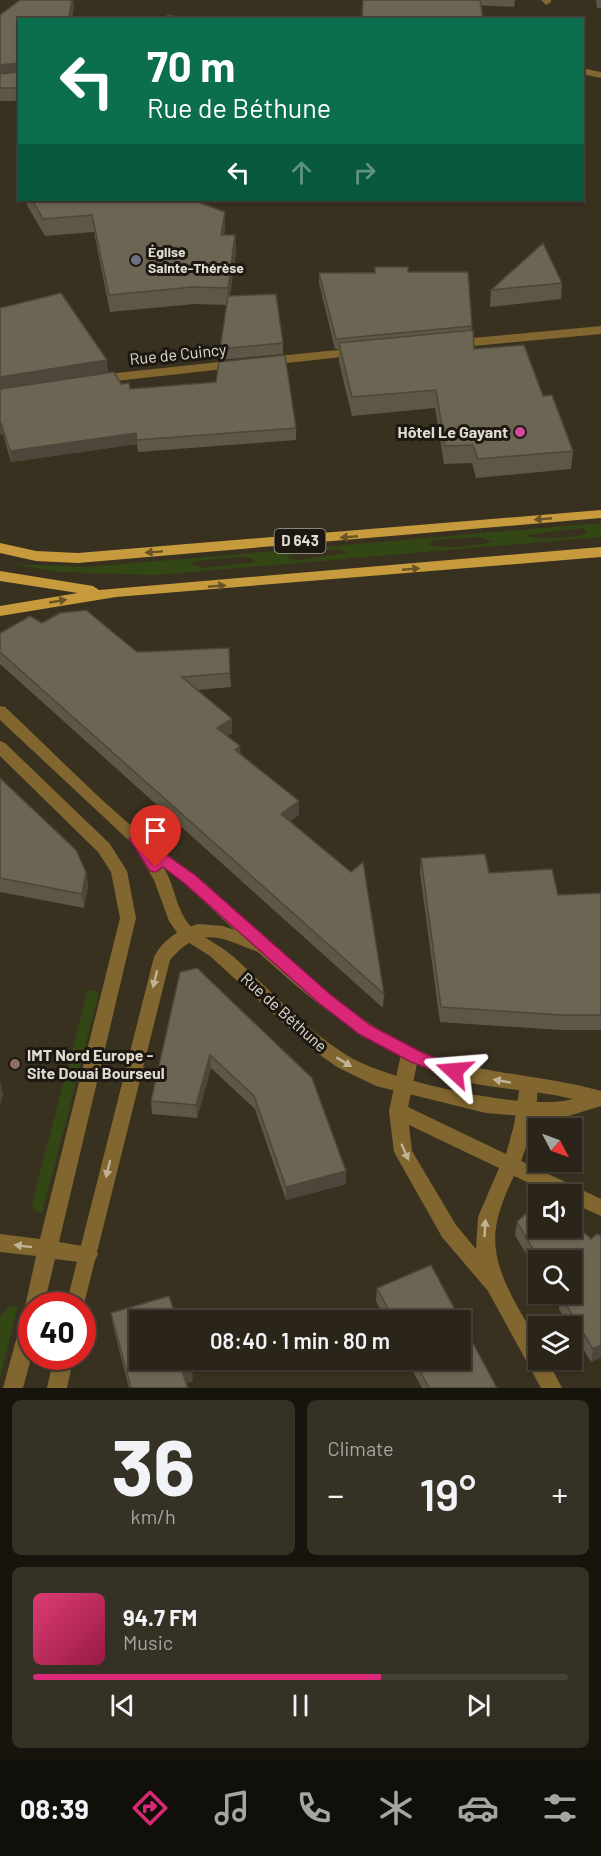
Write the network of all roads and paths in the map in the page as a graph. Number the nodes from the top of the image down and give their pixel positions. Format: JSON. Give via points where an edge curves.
{"nodes":[{"id":1,"x":584,"y":71,"type":"edge"},
{"id":2,"x":601,"y":75,"type":"edge"},
{"id":3,"x":601,"y":330,"type":"edge"},
{"id":4,"x":442,"y":345,"type":"edge"},
{"id":5,"x":372,"y":351,"type":"edge"},
{"id":6,"x":88,"y":381,"type":"edge"},
{"id":7,"x":601,"y":514,"type":"edge"},
{"id":8,"x":0,"y":548,"type":"edge"},
{"id":9,"x":601,"y":552,"type":"edge"},
{"id":10,"x":0,"y":576,"type":"edge"},
{"id":11,"x":116,"y":592,"type":"junction"},
{"id":12,"x":0,"y":611,"type":"edge"},
{"id":13,"x":0,"y":711,"type":"edge"},
{"id":14,"x":0,"y":747,"type":"edge"},
{"id":15,"x":136,"y":839,"type":"junction"},
{"id":16,"x":186,"y":932,"type":"junction"},
{"id":17,"x":268,"y":949,"type":"junction"},
{"id":18,"x":410,"y":1054,"type":"junction"},
{"id":19,"x":529,"y":1085,"type":"junction"},
{"id":20,"x":403,"y":1086,"type":"junction"},
{"id":21,"x":601,"y":1098,"type":"edge"},
{"id":22,"x":526,"y":1109,"type":"junction"},
{"id":23,"x":398,"y":1112,"type":"junction"},
{"id":24,"x":509,"y":1166,"type":"junction"},
{"id":25,"x":601,"y":1208,"type":"edge"},
{"id":26,"x":0,"y":1243,"type":"edge"},
{"id":27,"x":48,"y":1249,"type":"junction"},
{"id":28,"x":88,"y":1254,"type":"junction"},
{"id":29,"x":495,"y":1285,"type":"junction"},
{"id":30,"x":37,"y":1292,"type":"edge"},
{"id":31,"x":79,"y":1292,"type":"edge"},
{"id":32,"x":18,"y":1369,"type":"edge"},
{"id":33,"x":61,"y":1370,"type":"edge"},
{"id":34,"x":13,"y":1388,"type":"edge"},
{"id":35,"x":57,"y":1388,"type":"edge"},
{"id":36,"x":552,"y":1388,"type":"edge"}],
"edges":[{"from":1,"to":2,"type":"street"},
{"from":3,"to":4,"type":"street"},
{"from":5,"to":6,"type":"street","name":"Rue de Cuincy"},
{"from":7,"to":8,"type":"main road","number":"D 643","one_way":true,"via":[[78,558],[36,556]]},
{"from":11,"to":9,"type":"main road","number":"D 643","one_way":true},
{"from":10,"to":11,"type":"main road","number":"D 643"},
{"from":12,"to":11,"type":"main road","number":"D 643","one_way":true},
{"from":13,"to":15,"type":"street","name":"Rue de Béthune"},
{"from":14,"to":27,"type":"street","via":[[104,848],[119,872],[128,918]]},
{"from":15,"to":16,"type":"street","name":"Rue de Béthune","via":[[159,873],[172,911]]},
{"from":15,"to":17,"type":"street","name":"Rue de Béthune","via":[[190,879]]},
{"from":16,"to":17,"type":"street","name":"Rue de Béthune","via":[[213,930]]},
{"from":16,"to":20,"type":"street","name":"Rue de Béthune","one_way":true,"via":[[216,951],[331,1053],[376,1078]]},
{"from":16,"to":28,"type":"street","one_way":true,"via":[[172,942],[158,965]]},
{"from":17,"to":18,"type":"street","name":"Rue de Béthune","via":[[345,1015]]},
{"from":19,"to":18,"type":"street","name":"Rue de Béthune","one_way":true,"via":[[454,1071]]},
{"from":18,"to":20,"type":"street"},
{"from":19,"to":21,"type":"street","name":"Rue de Béthune"},
{"from":19,"to":22,"type":"street"},
{"from":20,"to":22,"type":"street","name":"Rue de Béthune"},
{"from":20,"to":23,"type":"street"},
{"from":21,"to":22,"type":"street","name":"Rue de Béthune","via":[[559,1111]]},
{"from":22,"to":24,"type":"street"},
{"from":23,"to":24,"type":"street"},
{"from":23,"to":29,"type":"street","one_way":true,"via":[[403,1152],[449,1231]]},
{"from":24,"to":25,"type":"street"},
{"from":29,"to":24,"type":"street","one_way":true,"via":[[485,1246],[485,1218]]},
{"from":27,"to":26,"type":"street","one_way":true},
{"from":27,"to":28,"type":"street"},
{"from":27,"to":30,"type":"street"},
{"from":28,"to":31,"type":"street"},
{"from":29,"to":36,"type":"street"},
{"from":32,"to":34,"type":"street"},
{"from":33,"to":35,"type":"street"}]}
